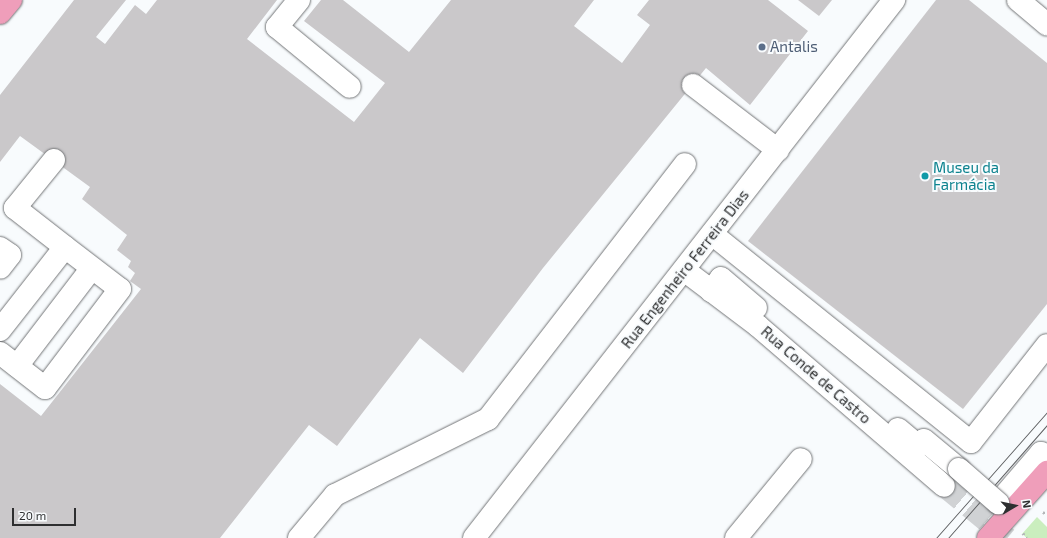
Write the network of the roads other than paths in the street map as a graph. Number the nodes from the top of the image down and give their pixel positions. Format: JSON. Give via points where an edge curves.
{"nodes":[{"id":1,"x":10,"y":0,"type":"edge"},
{"id":2,"x":299,"y":0,"type":"edge"},
{"id":3,"x":894,"y":0,"type":"edge"},
{"id":4,"x":1018,"y":0,"type":"edge"},
{"id":5,"x":0,"y":13,"type":"edge"},
{"id":6,"x":1047,"y":24,"type":"edge"},
{"id":7,"x":693,"y":85,"type":"dead end"},
{"id":8,"x":350,"y":87,"type":"dead end"},
{"id":9,"x":778,"y":150,"type":"junction"},
{"id":10,"x":54,"y":160,"type":"dead end"},
{"id":11,"x":685,"y":164,"type":"dead end"},
{"id":12,"x":712,"y":234,"type":"junction"},
{"id":13,"x":66,"y":247,"type":"junction"},
{"id":14,"x":0,"y":248,"type":"edge"},
{"id":15,"x":0,"y":268,"type":"edge"},
{"id":16,"x":92,"y":268,"type":"junction"},
{"id":17,"x":684,"y":270,"type":"junction"},
{"id":18,"x":711,"y":291,"type":"junction"},
{"id":19,"x":0,"y":330,"type":"edge"},
{"id":20,"x":1047,"y":345,"type":"edge"},
{"id":21,"x":8,"y":360,"type":"edge"},
{"id":22,"x":801,"y":459,"type":"dead end"},
{"id":23,"x":1047,"y":459,"type":"edge"},
{"id":24,"x":1047,"y":472,"type":"edge"},
{"id":25,"x":944,"y":486,"type":"tunnel mouth"},
{"id":26,"x":299,"y":538,"type":"edge"},
{"id":27,"x":474,"y":538,"type":"edge"},
{"id":28,"x":736,"y":538,"type":"edge"},
{"id":29,"x":988,"y":538,"type":"edge"}],
"edges":[{"from":1,"to":5,"type":"main road"},
{"from":2,"to":8,"type":"street","via":[[277,27]]},
{"from":3,"to":9,"type":"street","name":"Rua Engenheiro Ferreira Dias"},
{"from":4,"to":6,"type":"street"},
{"from":7,"to":9,"type":"street"},
{"from":9,"to":12,"type":"street","name":"Rua Engenheiro Ferreira Dias"},
{"from":10,"to":13,"type":"street","via":[[15,208]]},
{"from":11,"to":26,"type":"street","via":[[488,419],[335,495]]},
{"from":12,"to":17,"type":"street","name":"Rua Engenheiro Ferreira Dias"},
{"from":12,"to":20,"type":"street","via":[[971,442]]},
{"from":13,"to":16,"type":"street"},
{"from":13,"to":19,"type":"street"},
{"from":14,"to":15,"type":"street","via":[[10,255]]},
{"from":16,"to":21,"type":"street"},
{"from":16,"to":21,"type":"street","via":[[120,289],[45,388]]},
{"from":17,"to":18,"type":"street","name":"Rua Conde de Castro"},
{"from":17,"to":27,"type":"street","name":"Rua Engenheiro Ferreira Dias"},
{"from":18,"to":23,"type":"street","bridge":true,"via":[[721,278],[918,446],[924,440],[998,503],[1041,453]]},
{"from":18,"to":25,"type":"street","name":"Rua Conde de Castro","via":[[758,326]]},
{"from":22,"to":28,"type":"street"},
{"from":24,"to":29,"type":"main road"}]}
